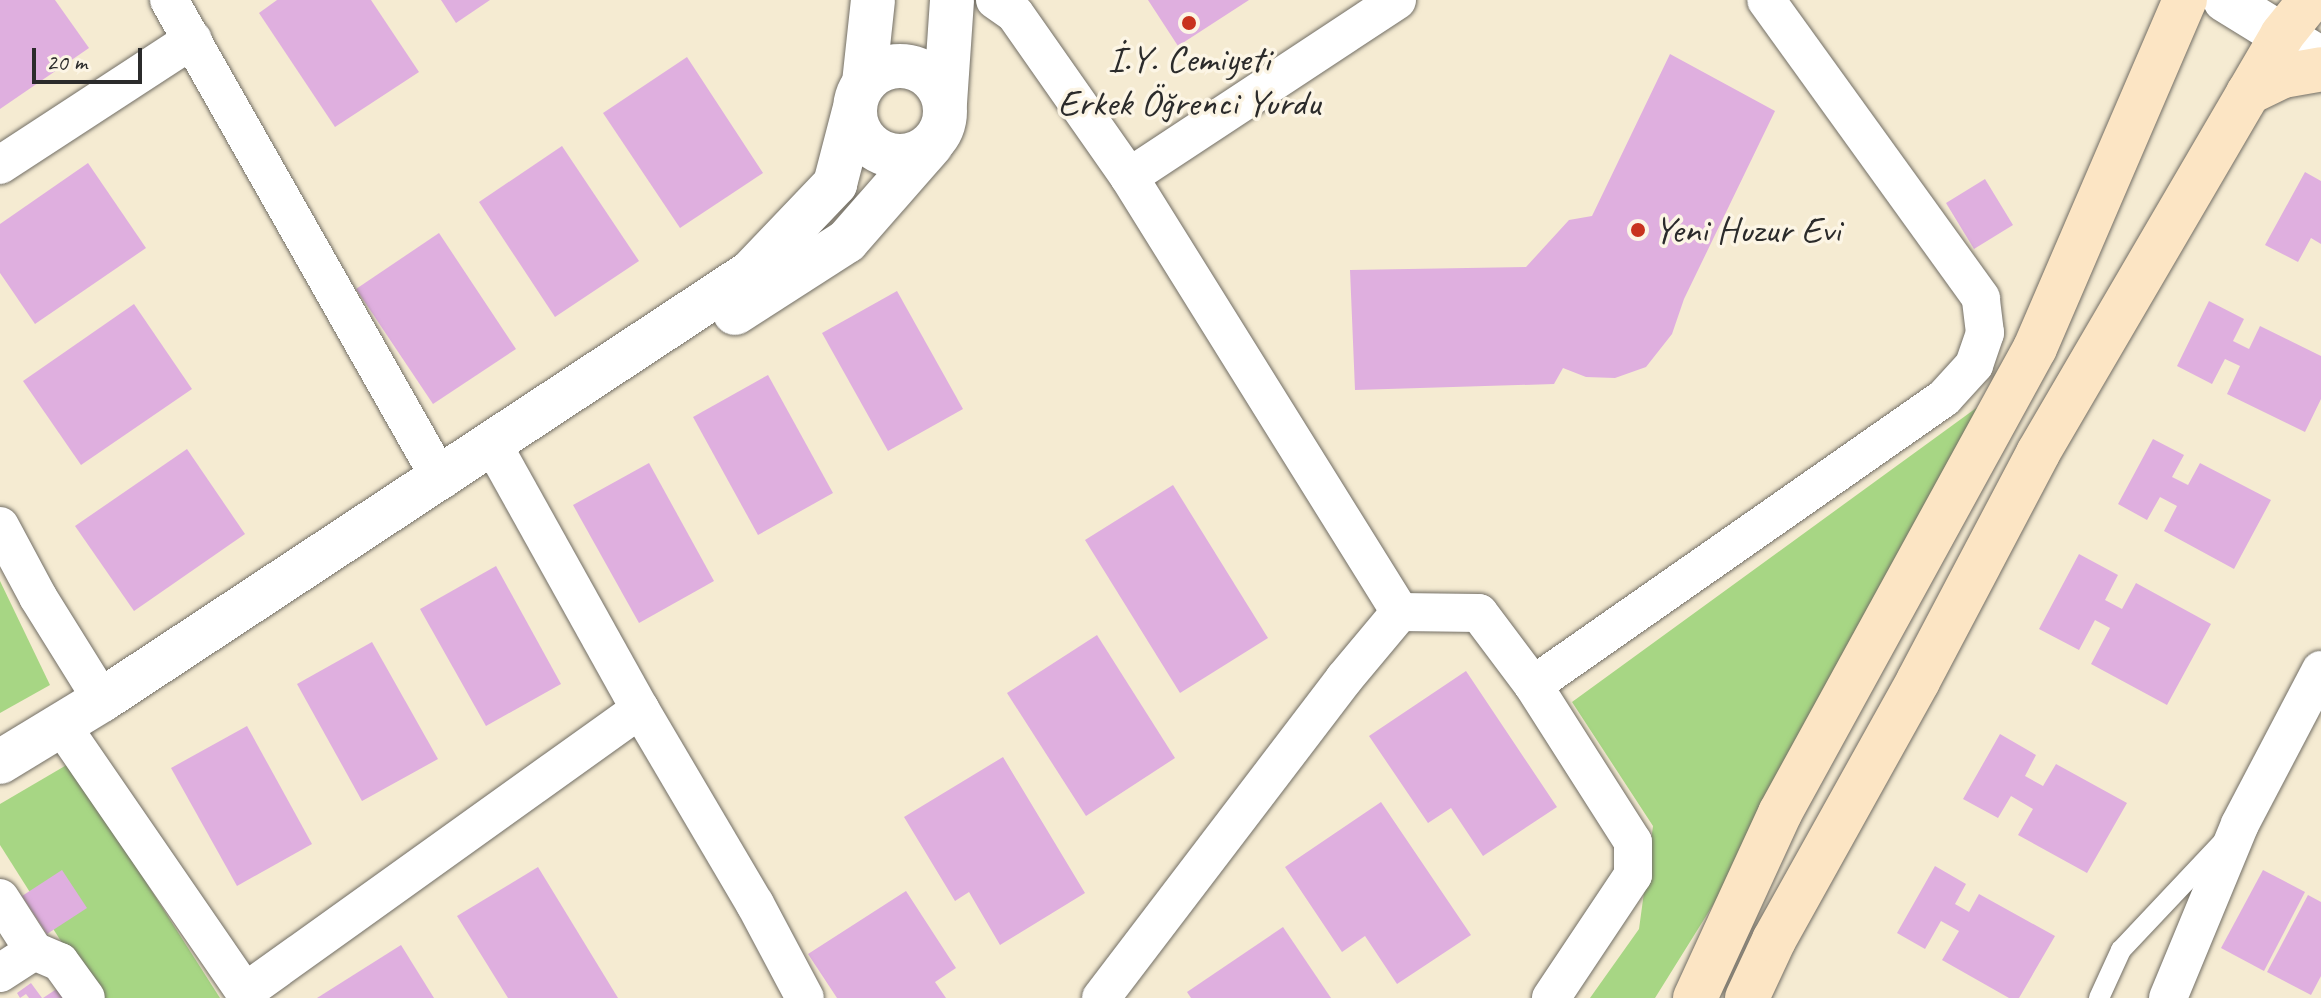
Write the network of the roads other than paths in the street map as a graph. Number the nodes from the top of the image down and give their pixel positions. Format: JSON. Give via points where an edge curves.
{"nodes":[{"id":1,"x":873,"y":0,"type":"edge"},
{"id":2,"x":952,"y":0,"type":"edge"},
{"id":3,"x":995,"y":0,"type":"edge"},
{"id":4,"x":1397,"y":0,"type":"edge"},
{"id":5,"x":1766,"y":0,"type":"edge"},
{"id":6,"x":2174,"y":0,"type":"edge"},
{"id":7,"x":2185,"y":0,"type":"edge"},
{"id":8,"x":2225,"y":0,"type":"edge"},
{"id":9,"x":2310,"y":0,"type":"edge"},
{"id":10,"x":180,"y":12,"type":"edge"},
{"id":11,"x":2282,"y":35,"type":"junction"},
{"id":12,"x":2167,"y":44,"type":"junction"},
{"id":13,"x":2321,"y":59,"type":"edge"},
{"id":14,"x":2321,"y":69,"type":"edge"},
{"id":15,"x":2248,"y":93,"type":"junction"},
{"id":16,"x":859,"y":97,"type":"junction"},
{"id":17,"x":945,"y":103,"type":"junction"},
{"id":18,"x":931,"y":145,"type":"junction"},
{"id":19,"x":0,"y":165,"type":"edge"},
{"id":20,"x":1129,"y":177,"type":"junction"},
{"id":21,"x":541,"y":411,"type":"junction"},
{"id":22,"x":493,"y":445,"type":"junction"},
{"id":23,"x":441,"y":480,"type":"junction"},
{"id":24,"x":0,"y":526,"type":"edge"},
{"id":25,"x":1400,"y":612,"type":"junction"},
{"id":26,"x":2321,"y":670,"type":"edge"},
{"id":27,"x":1533,"y":685,"type":"junction"},
{"id":28,"x":102,"y":700,"type":"junction"},
{"id":29,"x":640,"y":709,"type":"junction"},
{"id":30,"x":62,"y":726,"type":"junction"},
{"id":31,"x":0,"y":762,"type":"edge"},
{"id":32,"x":2240,"y":824,"type":"junction"},
{"id":33,"x":0,"y":898,"type":"edge"},
{"id":34,"x":34,"y":951,"type":"junction"},
{"id":35,"x":0,"y":973,"type":"edge"},
{"id":36,"x":247,"y":995,"type":"edge"},
{"id":37,"x":86,"y":998,"type":"edge"},
{"id":38,"x":805,"y":998,"type":"edge"},
{"id":39,"x":1101,"y":998,"type":"edge"},
{"id":40,"x":1551,"y":998,"type":"edge"},
{"id":41,"x":1695,"y":998,"type":"edge"},
{"id":42,"x":1747,"y":998,"type":"edge"},
{"id":43,"x":2099,"y":998,"type":"edge"},
{"id":44,"x":2168,"y":998,"type":"edge"}],
"edges":[{"from":1,"to":16,"type":"street"},
{"from":2,"to":17,"type":"street"},
{"from":3,"to":20,"type":"street","via":[[1015,14]]},
{"from":4,"to":20,"type":"street"},
{"from":5,"to":27,"type":"street","via":[[1981,298],[1985,333],[1974,365],[1944,398]]},
{"from":6,"to":12,"type":"main road"},
{"from":7,"to":12,"type":"main road"},
{"from":8,"to":11,"type":"street"},
{"from":9,"to":11,"type":"main road"},
{"from":10,"to":19,"type":"street"},
{"from":10,"to":23,"type":"street"},
{"from":11,"to":13,"type":"street"},
{"from":11,"to":15,"type":"main road"},
{"from":12,"to":41,"type":"main road","via":[[2035,348],[1780,813]]},
{"from":14,"to":15,"type":"main road","via":[[2283,76]]},
{"from":15,"to":42,"type":"main road","via":[[2038,453]]},
{"from":16,"to":17,"type":"street","via":[[889,67],[918,69],[931,77]]},
{"from":16,"to":18,"type":"street","via":[[864,139],[888,156],[918,153]]},
{"from":16,"to":21,"type":"street","via":[[835,184],[751,272]]},
{"from":17,"to":18,"type":"street","via":[[940,133]]},
{"from":18,"to":21,"type":"street","via":[[847,241],[659,362]]},
{"from":20,"to":25,"type":"street"},
{"from":21,"to":22,"type":"street"},
{"from":22,"to":23,"type":"street"},
{"from":22,"to":29,"type":"street"},
{"from":23,"to":28,"type":"street"},
{"from":24,"to":28,"type":"street"},
{"from":25,"to":27,"type":"street","via":[[1479,613]]},
{"from":25,"to":39,"type":"street"},
{"from":26,"to":32,"type":"street"},
{"from":27,"to":40,"type":"street","via":[[1633,842],[1633,875]]},
{"from":28,"to":30,"type":"street"},
{"from":29,"to":36,"type":"street"},
{"from":29,"to":38,"type":"street"},
{"from":30,"to":31,"type":"street"},
{"from":30,"to":36,"type":"street"},
{"from":32,"to":43,"type":"lane","via":[[2121,950]]},
{"from":32,"to":44,"type":"street"},
{"from":33,"to":34,"type":"street"},
{"from":34,"to":35,"type":"street"},
{"from":34,"to":37,"type":"street","via":[[60,962]]}]}
